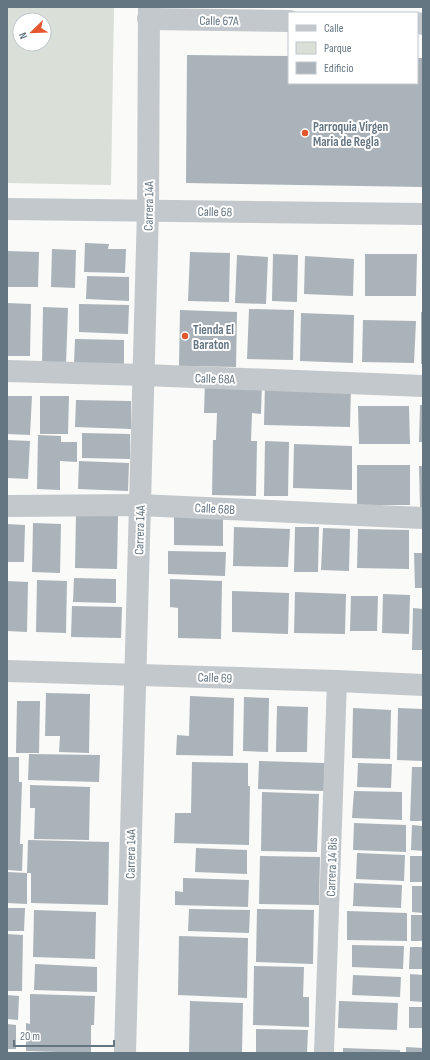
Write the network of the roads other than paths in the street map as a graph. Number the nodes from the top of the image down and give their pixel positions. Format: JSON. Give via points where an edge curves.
{"nodes":[{"id":1,"x":149,"y":13,"type":"edge"},
{"id":2,"x":288,"y":21,"type":"edge"},
{"id":3,"x":7,"y":209,"type":"edge"},
{"id":4,"x":148,"y":210,"type":"junction"},
{"id":5,"x":423,"y":214,"type":"edge"},
{"id":6,"x":7,"y":372,"type":"edge"},
{"id":7,"x":144,"y":374,"type":"junction"},
{"id":8,"x":423,"y":386,"type":"edge"},
{"id":9,"x":139,"y":505,"type":"junction"},
{"id":10,"x":7,"y":506,"type":"edge"},
{"id":11,"x":423,"y":518,"type":"edge"},
{"id":12,"x":7,"y":671,"type":"edge"},
{"id":13,"x":135,"y":675,"type":"junction"},
{"id":14,"x":337,"y":681,"type":"junction"},
{"id":15,"x":423,"y":685,"type":"edge"},
{"id":16,"x":125,"y":1053,"type":"edge"},
{"id":17,"x":324,"y":1053,"type":"edge"}],
"edges":[{"from":1,"to":2,"type":"street","name":"Calle 67A"},
{"from":1,"to":4,"type":"street","name":"Carrera 14A"},
{"from":3,"to":4,"type":"street","name":"Calle 68"},
{"from":4,"to":5,"type":"street","name":"Calle 68"},
{"from":4,"to":7,"type":"street","name":"Carrera 14A"},
{"from":6,"to":7,"type":"street","name":"Calle 68A"},
{"from":7,"to":8,"type":"street","name":"Calle 68A"},
{"from":7,"to":9,"type":"street","name":"Carrera 14A"},
{"from":9,"to":10,"type":"street","name":"Calle 68B"},
{"from":9,"to":11,"type":"street","name":"Calle 68B"},
{"from":9,"to":13,"type":"street","name":"Carrera 14A"},
{"from":12,"to":13,"type":"street","name":"Calle 69"},
{"from":13,"to":14,"type":"street","name":"Calle 69"},
{"from":13,"to":16,"type":"street","name":"Carrera 14A"},
{"from":14,"to":15,"type":"street","name":"Calle 69"},
{"from":14,"to":17,"type":"lane","name":"Carrera 14 Bis"}]}
